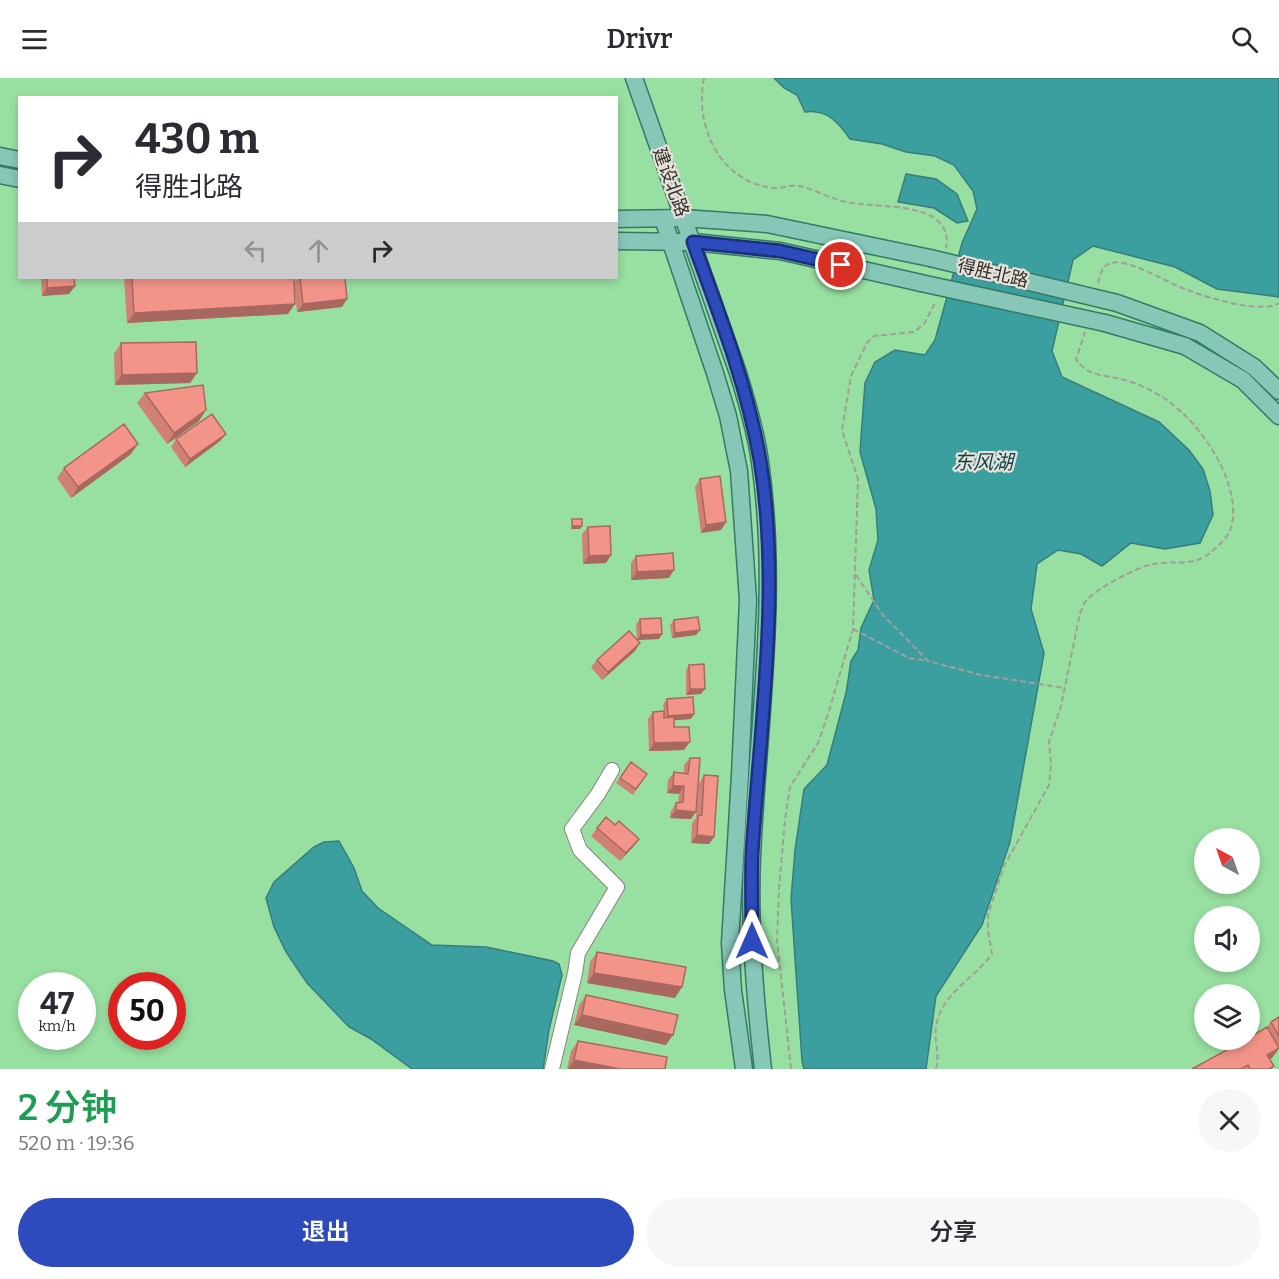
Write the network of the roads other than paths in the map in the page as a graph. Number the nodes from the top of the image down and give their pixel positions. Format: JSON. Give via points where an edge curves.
{"nodes":[{"id":1,"x":634,"y":78,"type":"edge"},
{"id":2,"x":0,"y":156,"type":"edge"},
{"id":3,"x":18,"y":160,"type":"edge"},
{"id":4,"x":0,"y":175,"type":"edge"},
{"id":5,"x":18,"y":179,"type":"edge"},
{"id":6,"x":684,"y":218,"type":"junction"},
{"id":7,"x":618,"y":219,"type":"edge"},
{"id":8,"x":663,"y":219,"type":"junction"},
{"id":9,"x":618,"y":241,"type":"edge"},
{"id":10,"x":672,"y":242,"type":"junction"},
{"id":11,"x":693,"y":242,"type":"junction"},
{"id":12,"x":1279,"y":391,"type":"edge"},
{"id":13,"x":1279,"y":416,"type":"edge"},
{"id":14,"x":612,"y":770,"type":"dead end"},
{"id":15,"x":552,"y":1069,"type":"edge"},
{"id":16,"x":744,"y":1069,"type":"edge"},
{"id":17,"x":764,"y":1069,"type":"edge"}],
"edges":[{"from":1,"to":6,"type":"main road","name":"建设北路"},
{"from":2,"to":3,"type":"main road"},
{"from":4,"to":5,"type":"main road"},
{"from":6,"to":8,"type":"main road","name":"得胜北路"},
{"from":6,"to":11,"type":"main road","name":"建设北路"},
{"from":6,"to":12,"type":"main road","name":"得胜北路","bridge":true,"via":[[767,224],[1117,303],[1200,333],[1254,367]]},
{"from":7,"to":8,"type":"main road","name":"得胜北路"},
{"from":8,"to":10,"type":"main road"},
{"from":9,"to":10,"type":"main road","name":"得胜北路"},
{"from":10,"to":11,"type":"main road","name":"得胜北路"},
{"from":10,"to":16,"type":"main road","via":[[728,416],[739,471],[748,600],[730,943]]},
{"from":11,"to":13,"type":"main road","name":"得胜北路","bridge":true,"via":[[780,251],[1105,323],[1185,346],[1243,380]]},
{"from":11,"to":17,"type":"main road","name":"建设北路","via":[[750,414],[760,460],[768,546],[764,710],[752,867],[756,1011]]},
{"from":14,"to":15,"type":"street","via":[[572,829],[580,850],[617,887],[578,953]]}]}
